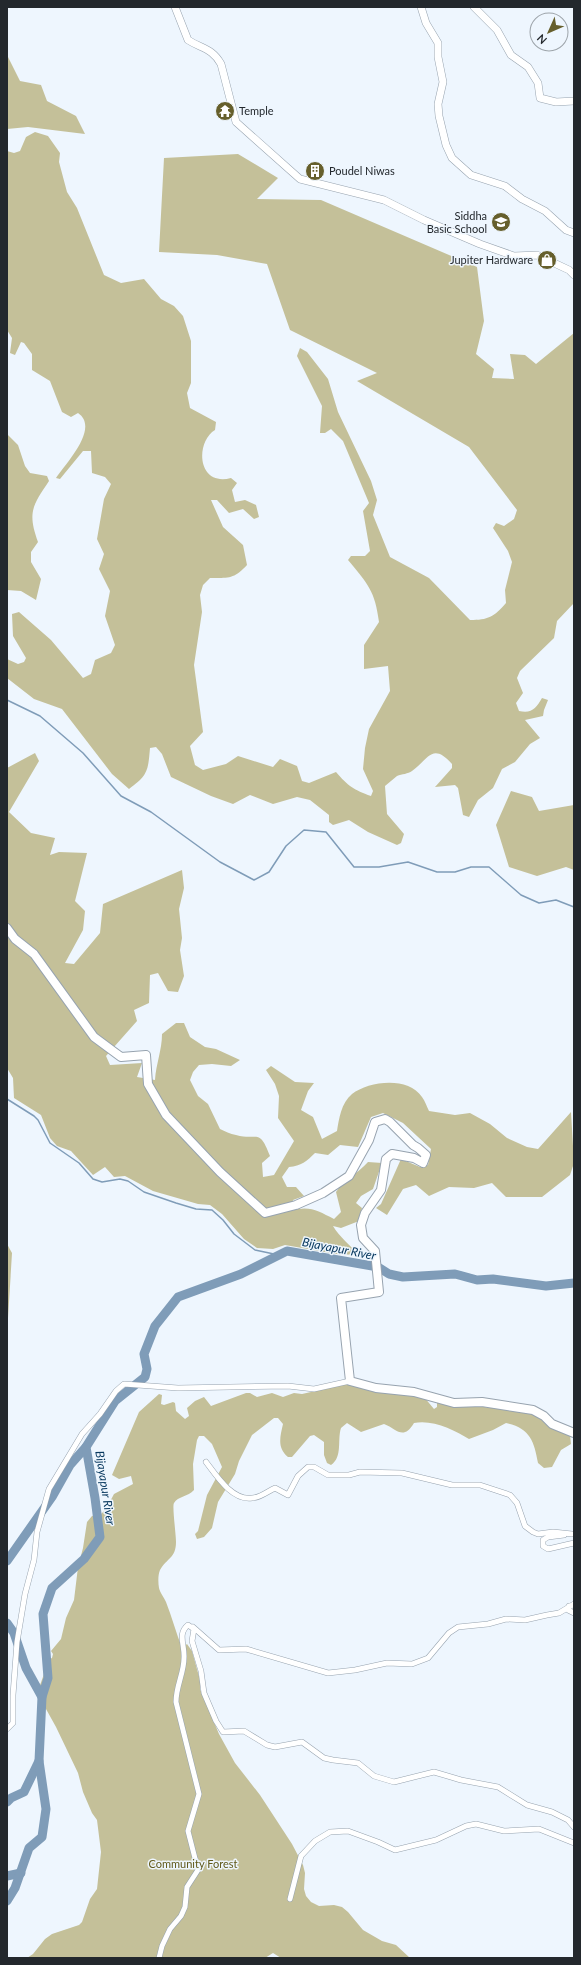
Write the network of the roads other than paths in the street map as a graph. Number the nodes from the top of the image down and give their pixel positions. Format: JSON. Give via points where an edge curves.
{"nodes":[{"id":1,"x":175,"y":7,"type":"edge"},
{"id":2,"x":420,"y":7,"type":"edge"},
{"id":3,"x":474,"y":7,"type":"edge"},
{"id":4,"x":574,"y":102,"type":"edge"},
{"id":5,"x":574,"y":233,"type":"edge"},
{"id":6,"x":574,"y":275,"type":"edge"},
{"id":7,"x":7,"y":928,"type":"edge"},
{"id":8,"x":350,"y":1381,"type":"junction"},
{"id":9,"x":574,"y":1433,"type":"edge"},
{"id":10,"x":206,"y":1462,"type":"dead end"},
{"id":11,"x":573,"y":1533,"type":"edge"},
{"id":12,"x":574,"y":1543,"type":"edge"},
{"id":13,"x":572,"y":1605,"type":"edge"},
{"id":14,"x":574,"y":1613,"type":"edge"},
{"id":15,"x":193,"y":1627,"type":"junction"},
{"id":16,"x":7,"y":1728,"type":"edge"},
{"id":17,"x":574,"y":1827,"type":"edge"},
{"id":18,"x":574,"y":1843,"type":"edge"},
{"id":19,"x":290,"y":1899,"type":"dead end"},
{"id":20,"x":159,"y":1958,"type":"edge"}],
"edges":[{"from":1,"to":6,"type":"main road","via":[[188,40],[216,55],[221,64],[236,122],[300,179],[384,200],[480,244],[514,256],[537,255]]},
{"from":2,"to":5,"type":"main road","via":[[438,43],[443,82],[438,104],[439,116],[452,158],[471,175],[505,186],[522,199],[545,211],[566,230]]},
{"from":3,"to":4,"type":"main road","via":[[497,30],[511,55],[528,67],[538,83],[540,98],[556,102]]},
{"from":7,"to":8,"type":"main road","via":[[14,939],[34,954],[94,1037],[121,1057],[146,1055],[148,1084],[166,1114],[220,1172],[265,1213],[296,1205],[323,1193],[349,1176],[369,1140],[375,1122],[385,1119],[390,1122],[426,1155],[423,1163],[414,1158],[392,1154],[386,1159],[381,1190],[360,1225],[363,1238],[375,1251],[379,1292],[341,1298]]},
{"from":8,"to":9,"type":"main road","via":[[376,1388],[414,1392],[454,1403],[482,1402],[533,1410],[552,1424]]},
{"from":8,"to":16,"type":"street","via":[[314,1389],[288,1386],[178,1388],[124,1384],[116,1391],[82,1434],[49,1489],[37,1532],[34,1560],[21,1614],[16,1650],[13,1724]]},
{"from":10,"to":11,"type":"street","via":[[223,1485],[240,1496],[251,1499],[275,1488],[288,1495],[298,1476],[308,1467],[314,1467],[328,1476],[360,1472],[402,1473],[452,1485],[480,1485],[510,1495],[520,1507],[525,1526],[533,1532]]},
{"from":11,"to":12,"type":"street","via":[[546,1537],[543,1544],[548,1549]]},
{"from":13,"to":14,"type":"street","via":[[568,1610]]},
{"from":13,"to":15,"type":"street","via":[[559,1612],[525,1620],[506,1619],[458,1627],[449,1633],[428,1658],[412,1664],[387,1663],[335,1673],[246,1649],[219,1650]]},
{"from":15,"to":17,"type":"street","via":[[192,1641],[203,1688],[223,1732],[244,1731],[275,1748],[302,1742],[324,1758],[358,1763],[374,1776],[394,1782],[434,1772],[498,1787],[527,1805],[552,1812],[568,1820]]},
{"from":15,"to":20,"type":"street","via":[[188,1625],[182,1635],[183,1668],[176,1688],[176,1702],[199,1794],[188,1831],[198,1870],[187,1887],[187,1902],[181,1916],[170,1928]]},
{"from":18,"to":19,"type":"street","via":[[540,1829],[504,1831],[476,1824],[436,1840],[395,1850],[348,1831],[334,1831],[316,1841],[301,1856]]}]}
